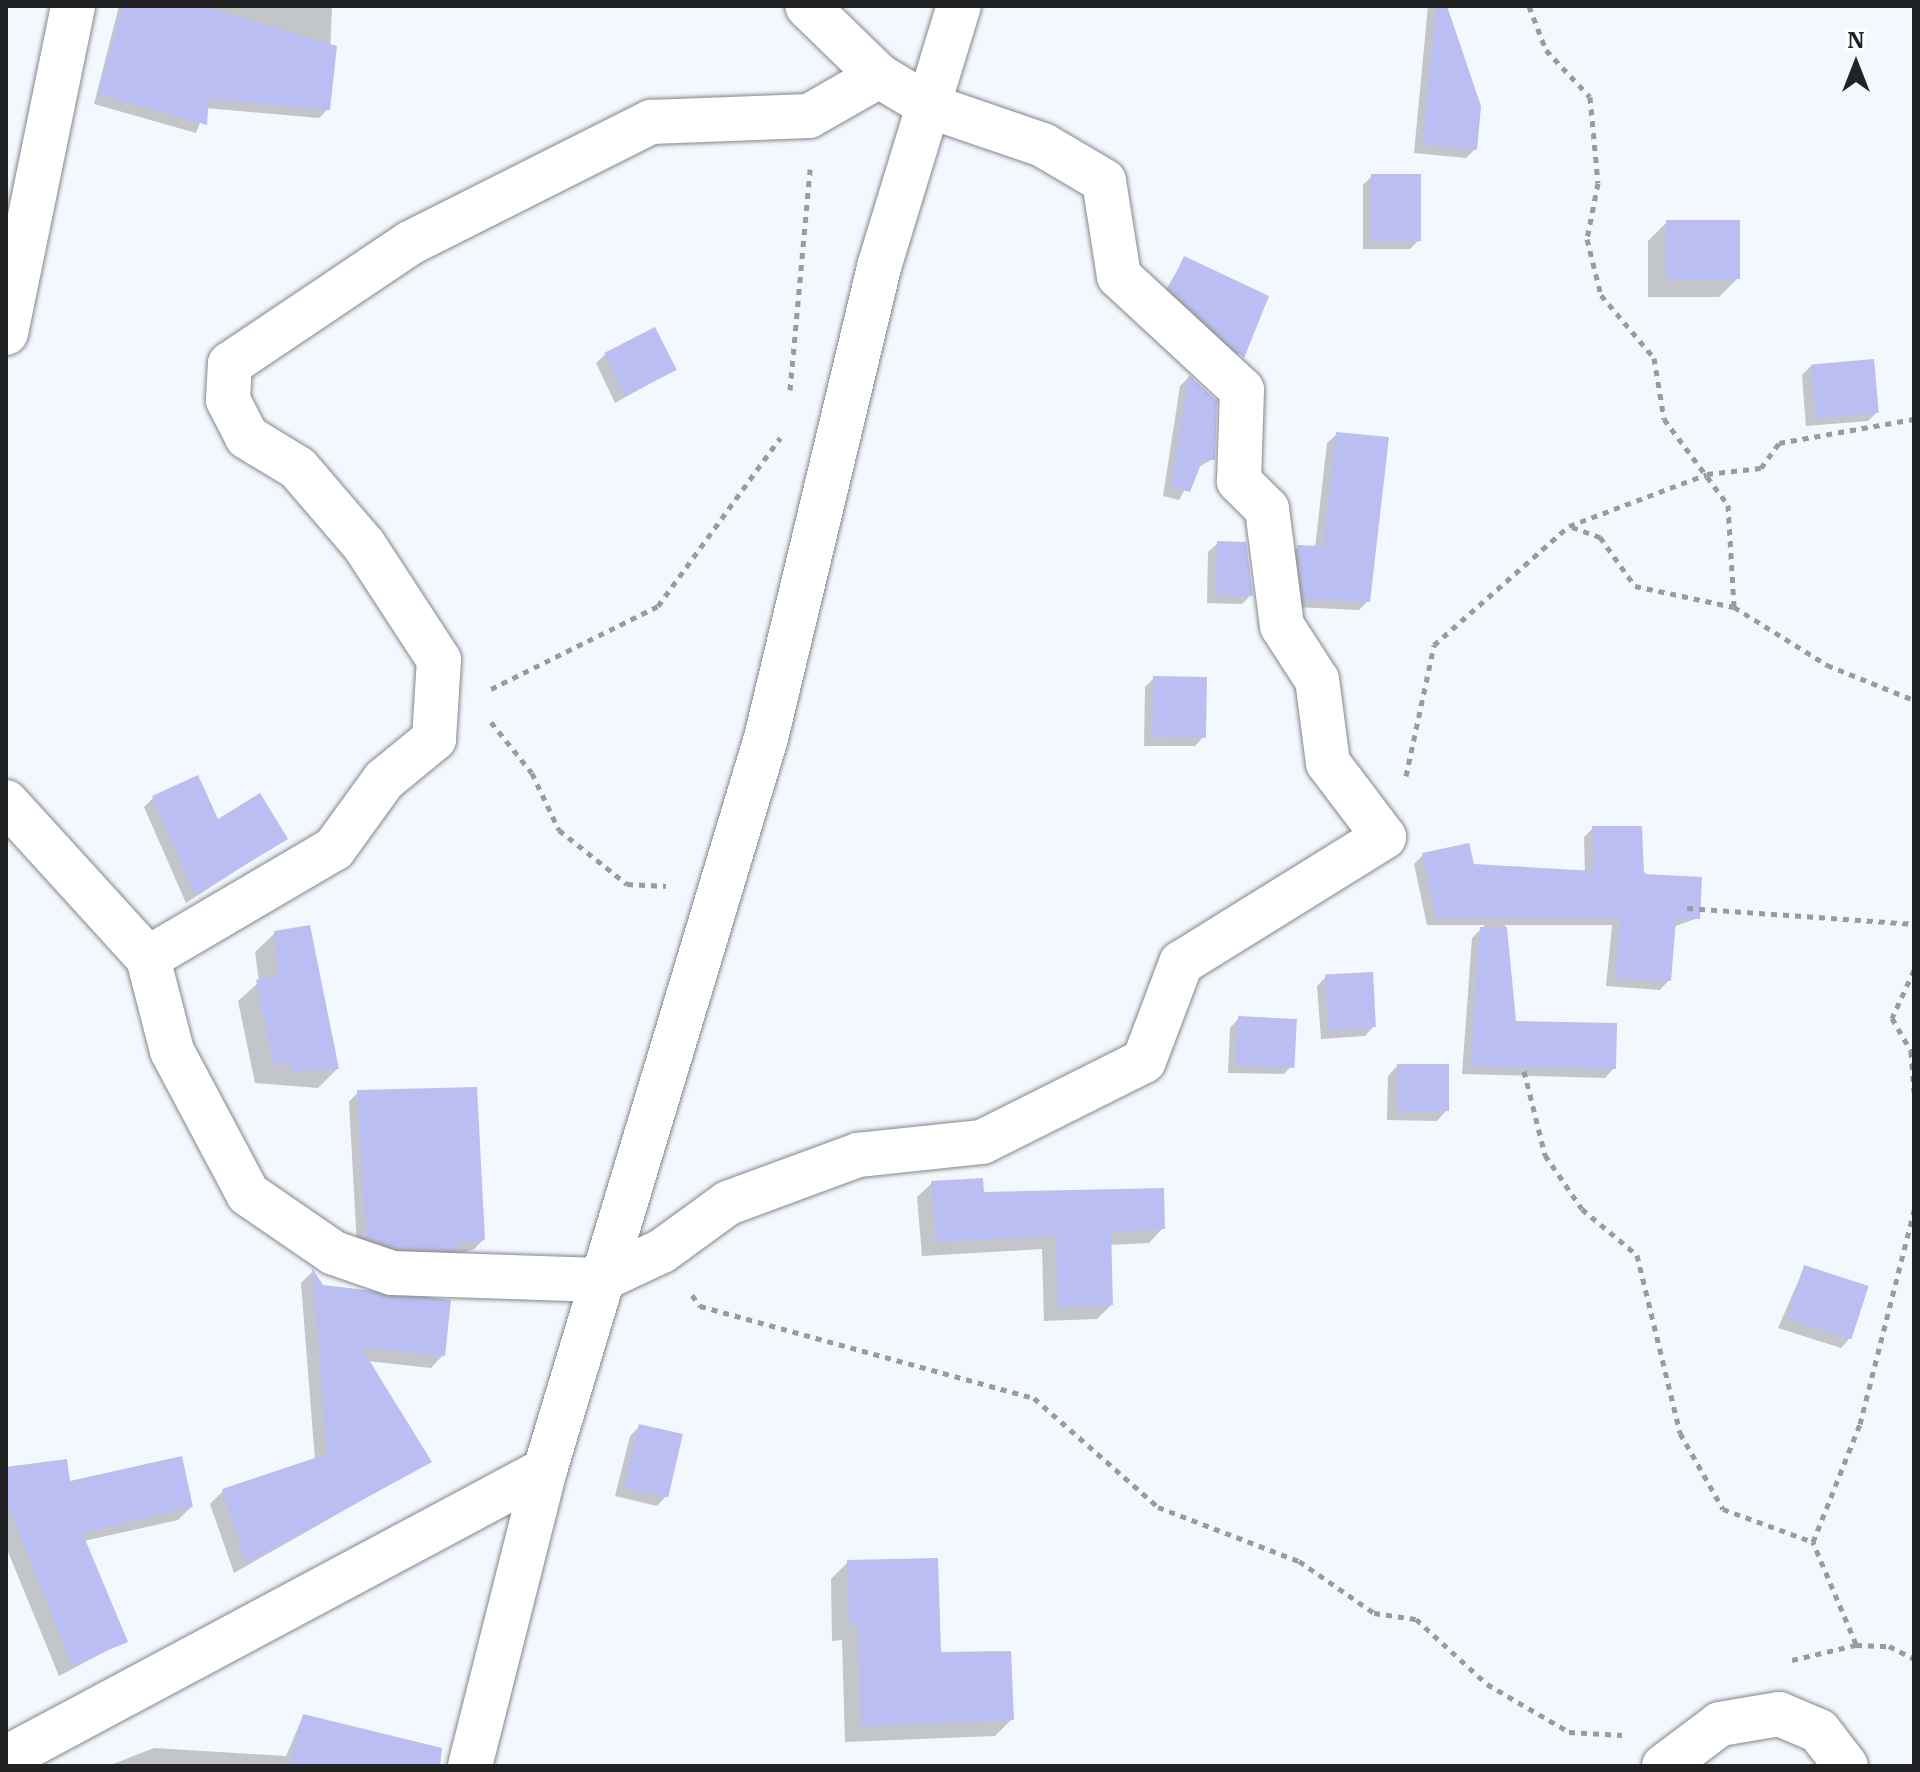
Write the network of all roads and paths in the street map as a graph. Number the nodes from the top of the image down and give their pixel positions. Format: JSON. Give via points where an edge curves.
{"nodes":[{"id":1,"x":73,"y":6,"type":"edge"},
{"id":2,"x":807,"y":6,"type":"edge"},
{"id":3,"x":959,"y":6,"type":"edge"},
{"id":4,"x":1529,"y":6,"type":"edge"},
{"id":5,"x":879,"y":76,"type":"junction"},
{"id":6,"x":929,"y":106,"type":"junction"},
{"id":7,"x":809,"y":116,"type":"junction"},
{"id":8,"x":6,"y":333,"type":"edge"},
{"id":9,"x":789,"y":399,"type":"dead end"},
{"id":10,"x":1914,"y":419,"type":"edge"},
{"id":11,"x":786,"y":430,"type":"dead end"},
{"id":12,"x":1707,"y":474,"type":"junction"},
{"id":13,"x":1569,"y":526,"type":"junction"},
{"id":14,"x":1734,"y":607,"type":"junction"},
{"id":15,"x":439,"y":660,"type":"junction"},
{"id":16,"x":474,"y":700,"type":"junction"},
{"id":17,"x":1914,"y":700,"type":"edge"},
{"id":18,"x":6,"y":802,"type":"edge"},
{"id":19,"x":1384,"y":837,"type":"junction"},
{"id":20,"x":721,"y":889,"type":"junction"},
{"id":21,"x":1687,"y":908,"type":"dead end"},
{"id":22,"x":1914,"y":924,"type":"edge"},
{"id":23,"x":148,"y":958,"type":"junction"},
{"id":24,"x":1914,"y":970,"type":"edge"},
{"id":25,"x":1524,"y":1071,"type":"dead end"},
{"id":26,"x":1914,"y":1092,"type":"edge"},
{"id":27,"x":1914,"y":1210,"type":"edge"},
{"id":28,"x":662,"y":1251,"type":"junction"},
{"id":29,"x":600,"y":1280,"type":"junction"},
{"id":30,"x":545,"y":1470,"type":"junction"},
{"id":31,"x":1813,"y":1542,"type":"junction"},
{"id":32,"x":1856,"y":1645,"type":"junction"},
{"id":33,"x":1914,"y":1659,"type":"edge"},
{"id":34,"x":1787,"y":1661,"type":"dead end"},
{"id":35,"x":1626,"y":1736,"type":"dead end"},
{"id":36,"x":6,"y":1758,"type":"edge"},
{"id":37,"x":470,"y":1766,"type":"edge"},
{"id":38,"x":1664,"y":1766,"type":"edge"},
{"id":39,"x":1846,"y":1766,"type":"edge"}],
"edges":[{"from":1,"to":8,"type":"street"},
{"from":2,"to":5,"type":"street"},
{"from":3,"to":6,"type":"street"},
{"from":4,"to":12,"type":"path","via":[[1546,50],[1590,97],[1598,183],[1587,239],[1601,295],[1654,358],[1664,419]]},
{"from":5,"to":6,"type":"street"},
{"from":5,"to":7,"type":"street"},
{"from":6,"to":19,"type":"street","via":[[1043,145],[1104,181],[1119,276],[1242,390],[1239,481],[1267,509],[1282,626],[1317,680],[1328,763]]},
{"from":6,"to":20,"type":"street","via":[[879,267],[766,738]]},
{"from":7,"to":9,"type":"path","via":[[811,185]]},
{"from":7,"to":15,"type":"street","via":[[651,122],[410,243],[230,364],[228,400],[247,437],[298,468],[317,490],[364,545]]},
{"from":10,"to":12,"type":"path","via":[[1779,443],[1761,468]]},
{"from":11,"to":16,"type":"path","via":[[658,606],[533,663]]},
{"from":12,"to":13,"type":"path"},
{"from":12,"to":14,"type":"path","via":[[1728,505]]},
{"from":13,"to":14,"type":"path","via":[[1600,537],[1635,586]]},
{"from":13,"to":19,"type":"path","via":[[1434,645],[1412,758]]},
{"from":14,"to":17,"type":"path","via":[[1827,665]]},
{"from":15,"to":16,"type":"path"},
{"from":15,"to":23,"type":"street","via":[[434,739],[384,780],[334,849]]},
{"from":16,"to":20,"type":"path","via":[[532,773],[559,830],[627,884]]},
{"from":18,"to":23,"type":"street"},
{"from":19,"to":28,"type":"street","via":[[1181,963],[1144,1061],[982,1142],[858,1155],[728,1203]]},
{"from":20,"to":29,"type":"street"},
{"from":21,"to":22,"type":"path"},
{"from":23,"to":29,"type":"street","via":[[172,1051],[248,1194],[334,1253],[392,1273]]},
{"from":24,"to":26,"type":"path","via":[[1892,1018],[1911,1051]]},
{"from":25,"to":31,"type":"path","via":[[1545,1155],[1582,1209],[1637,1255],[1680,1433],[1723,1509]]},
{"from":27,"to":31,"type":"path","via":[[1860,1424]]},
{"from":28,"to":29,"type":"street"},
{"from":28,"to":35,"type":"path","via":[[700,1306],[1034,1398],[1158,1507],[1299,1561],[1374,1613],[1416,1619],[1487,1684],[1569,1732]]},
{"from":29,"to":30,"type":"street"},
{"from":30,"to":36,"type":"street"},
{"from":30,"to":37,"type":"street"},
{"from":31,"to":32,"type":"path"},
{"from":32,"to":33,"type":"path","via":[[1889,1646]]},
{"from":32,"to":34,"type":"path"},
{"from":38,"to":39,"type":"street","via":[[1720,1724],[1779,1714],[1819,1731]]}]}
